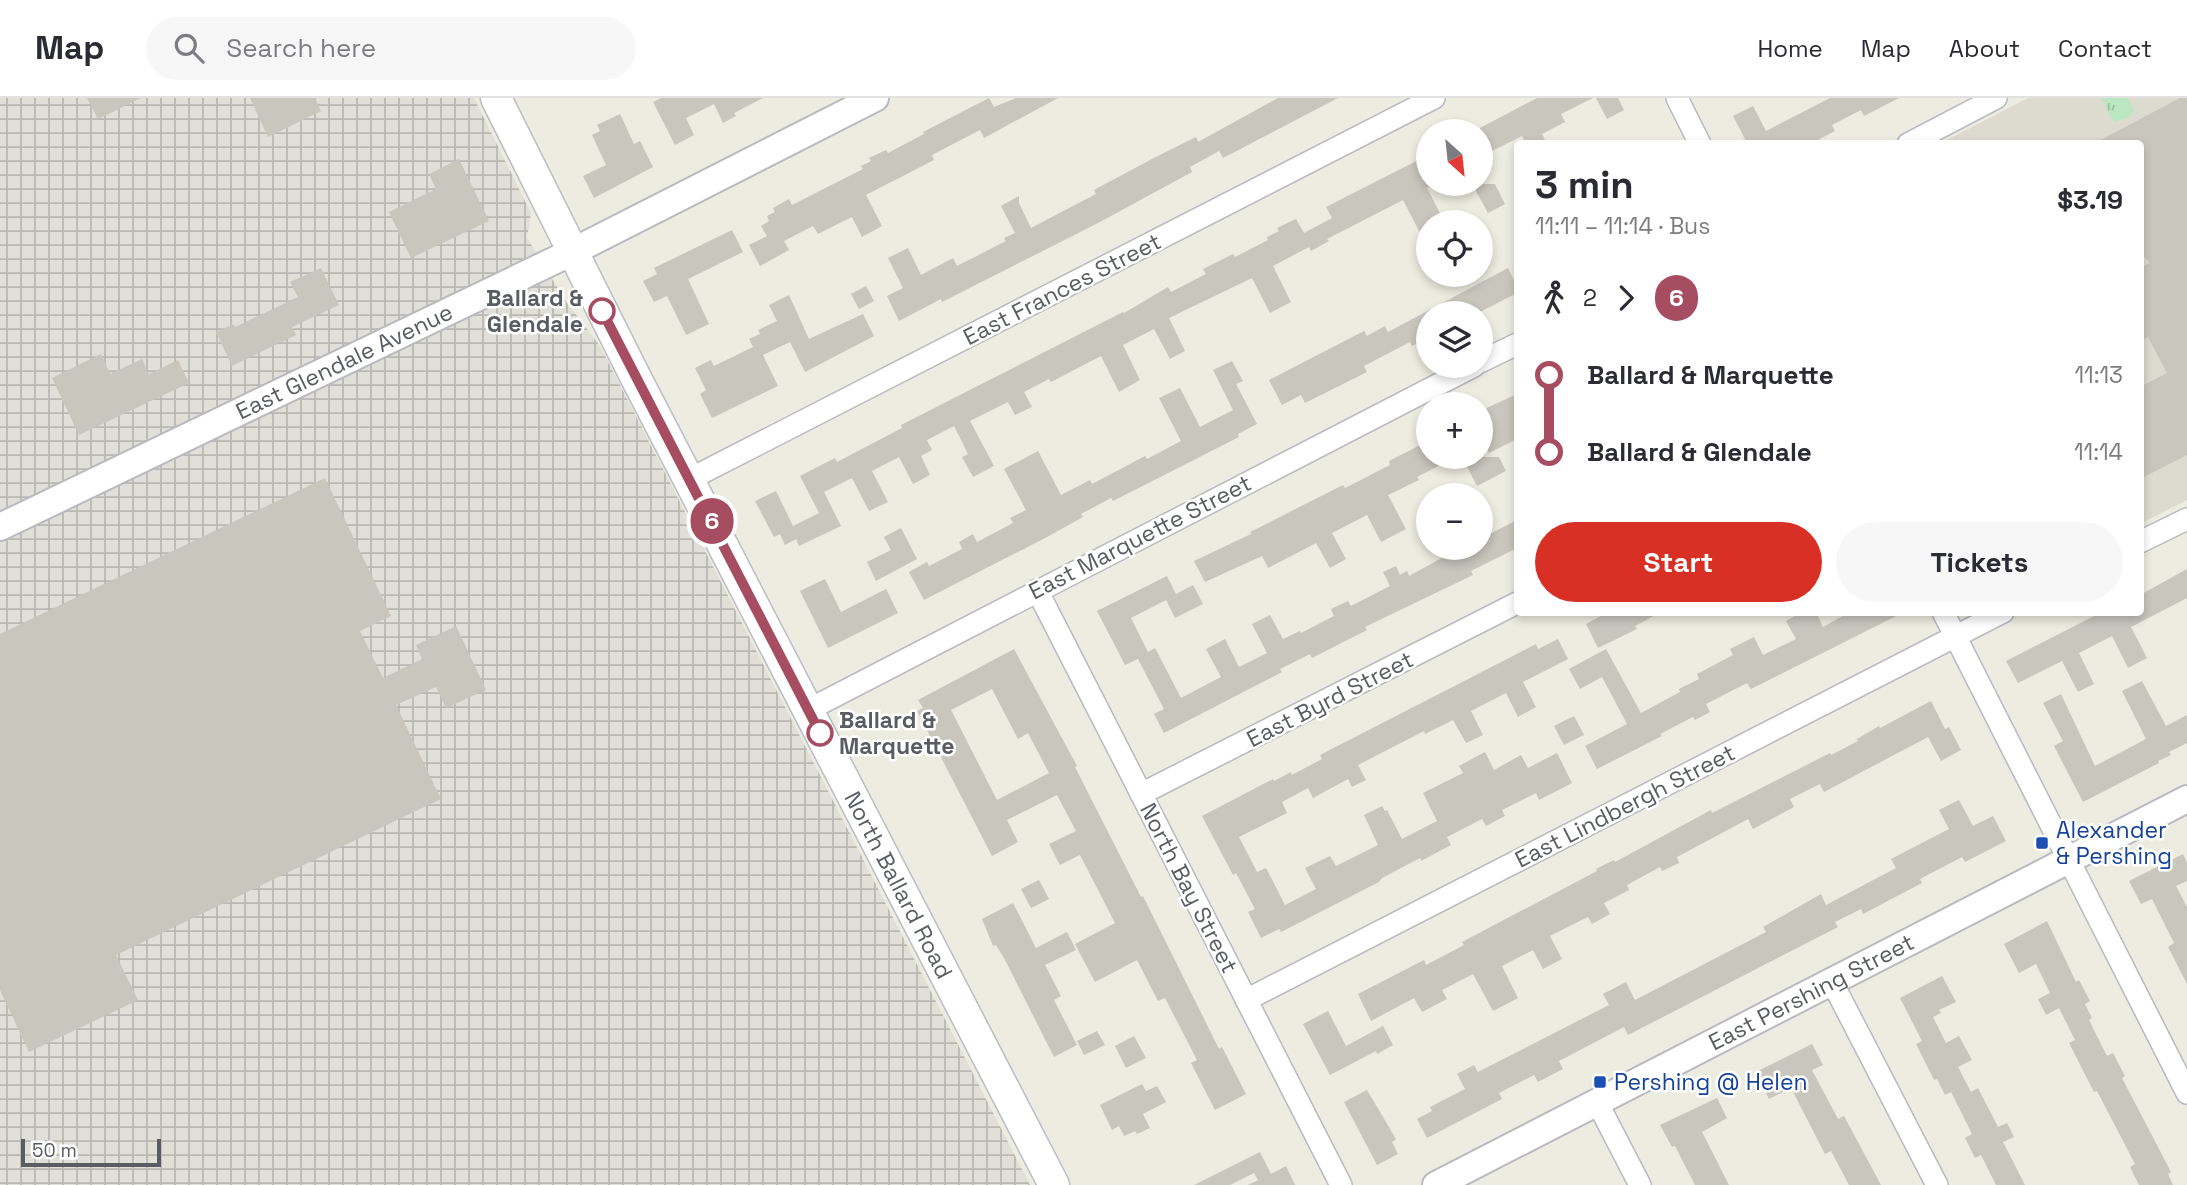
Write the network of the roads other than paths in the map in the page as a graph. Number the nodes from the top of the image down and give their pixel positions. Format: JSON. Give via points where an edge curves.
{"nodes":[{"id":1,"x":496,"y":98,"type":"edge"},
{"id":2,"x":875,"y":98,"type":"edge"},
{"id":3,"x":1434,"y":98,"type":"edge"},
{"id":4,"x":1676,"y":98,"type":"edge"},
{"id":5,"x":1996,"y":98,"type":"edge"},
{"id":6,"x":1698,"y":140,"type":"edge"},
{"id":7,"x":1916,"y":140,"type":"edge"},
{"id":8,"x":572,"y":252,"type":"junction"},
{"id":9,"x":1514,"y":345,"type":"edge"},
{"id":10,"x":1493,"y":356,"type":"edge"},
{"id":11,"x":1451,"y":378,"type":"edge"},
{"id":12,"x":690,"y":480,"type":"junction"},
{"id":13,"x":2187,"y":519,"type":"edge"},
{"id":14,"x":0,"y":527,"type":"edge"},
{"id":15,"x":2144,"y":540,"type":"edge"},
{"id":16,"x":1037,"y":590,"type":"junction"},
{"id":17,"x":1514,"y":605,"type":"edge"},
{"id":18,"x":1945,"y":616,"type":"edge"},
{"id":19,"x":1995,"y":616,"type":"edge"},
{"id":20,"x":1955,"y":637,"type":"junction"},
{"id":21,"x":808,"y":710,"type":"junction"},
{"id":22,"x":1141,"y":794,"type":"junction"},
{"id":23,"x":2187,"y":799,"type":"edge"},
{"id":24,"x":2068,"y":861,"type":"junction"},
{"id":25,"x":1831,"y":980,"type":"junction"},
{"id":26,"x":1246,"y":1000,"type":"junction"},
{"id":27,"x":2187,"y":1093,"type":"edge"},
{"id":28,"x":1598,"y":1102,"type":"junction"},
{"id":29,"x":1054,"y":1185,"type":"edge"},
{"id":30,"x":1341,"y":1185,"type":"edge"},
{"id":31,"x":1436,"y":1185,"type":"edge"},
{"id":32,"x":1640,"y":1185,"type":"edge"},
{"id":33,"x":1937,"y":1185,"type":"edge"}],
"edges":[{"from":1,"to":8,"type":"main road","name":"North Ballard Road"},
{"from":2,"to":8,"type":"street","name":"East Glendale Avenue"},
{"from":3,"to":12,"type":"street","name":"East Frances Street"},
{"from":4,"to":6,"type":"street"},
{"from":5,"to":7,"type":"street"},
{"from":8,"to":12,"type":"main road","name":"North Ballard Road"},
{"from":8,"to":14,"type":"street","name":"East Glendale Avenue"},
{"from":9,"to":10,"type":"street"},
{"from":11,"to":16,"type":"street","name":"East Marquette Street"},
{"from":12,"to":21,"type":"main road","name":"North Ballard Road"},
{"from":13,"to":15,"type":"street"},
{"from":16,"to":21,"type":"street","name":"East Marquette Street"},
{"from":16,"to":22,"type":"street","name":"North Bay Street"},
{"from":17,"to":22,"type":"street","name":"East Byrd Street"},
{"from":18,"to":20,"type":"street"},
{"from":19,"to":20,"type":"street","name":"East Lindbergh Street"},
{"from":20,"to":24,"type":"street"},
{"from":20,"to":26,"type":"street","name":"East Lindbergh Street"},
{"from":21,"to":29,"type":"main road","name":"North Ballard Road"},
{"from":22,"to":26,"type":"street","name":"North Bay Street"},
{"from":23,"to":24,"type":"street","name":"East Pershing Street"},
{"from":24,"to":25,"type":"street","name":"East Pershing Street"},
{"from":24,"to":27,"type":"street"},
{"from":25,"to":28,"type":"street","name":"East Pershing Street"},
{"from":25,"to":33,"type":"street"},
{"from":26,"to":30,"type":"street","name":"North Bay Street"},
{"from":28,"to":31,"type":"street","name":"East Pershing Street"},
{"from":28,"to":32,"type":"street"}]}
